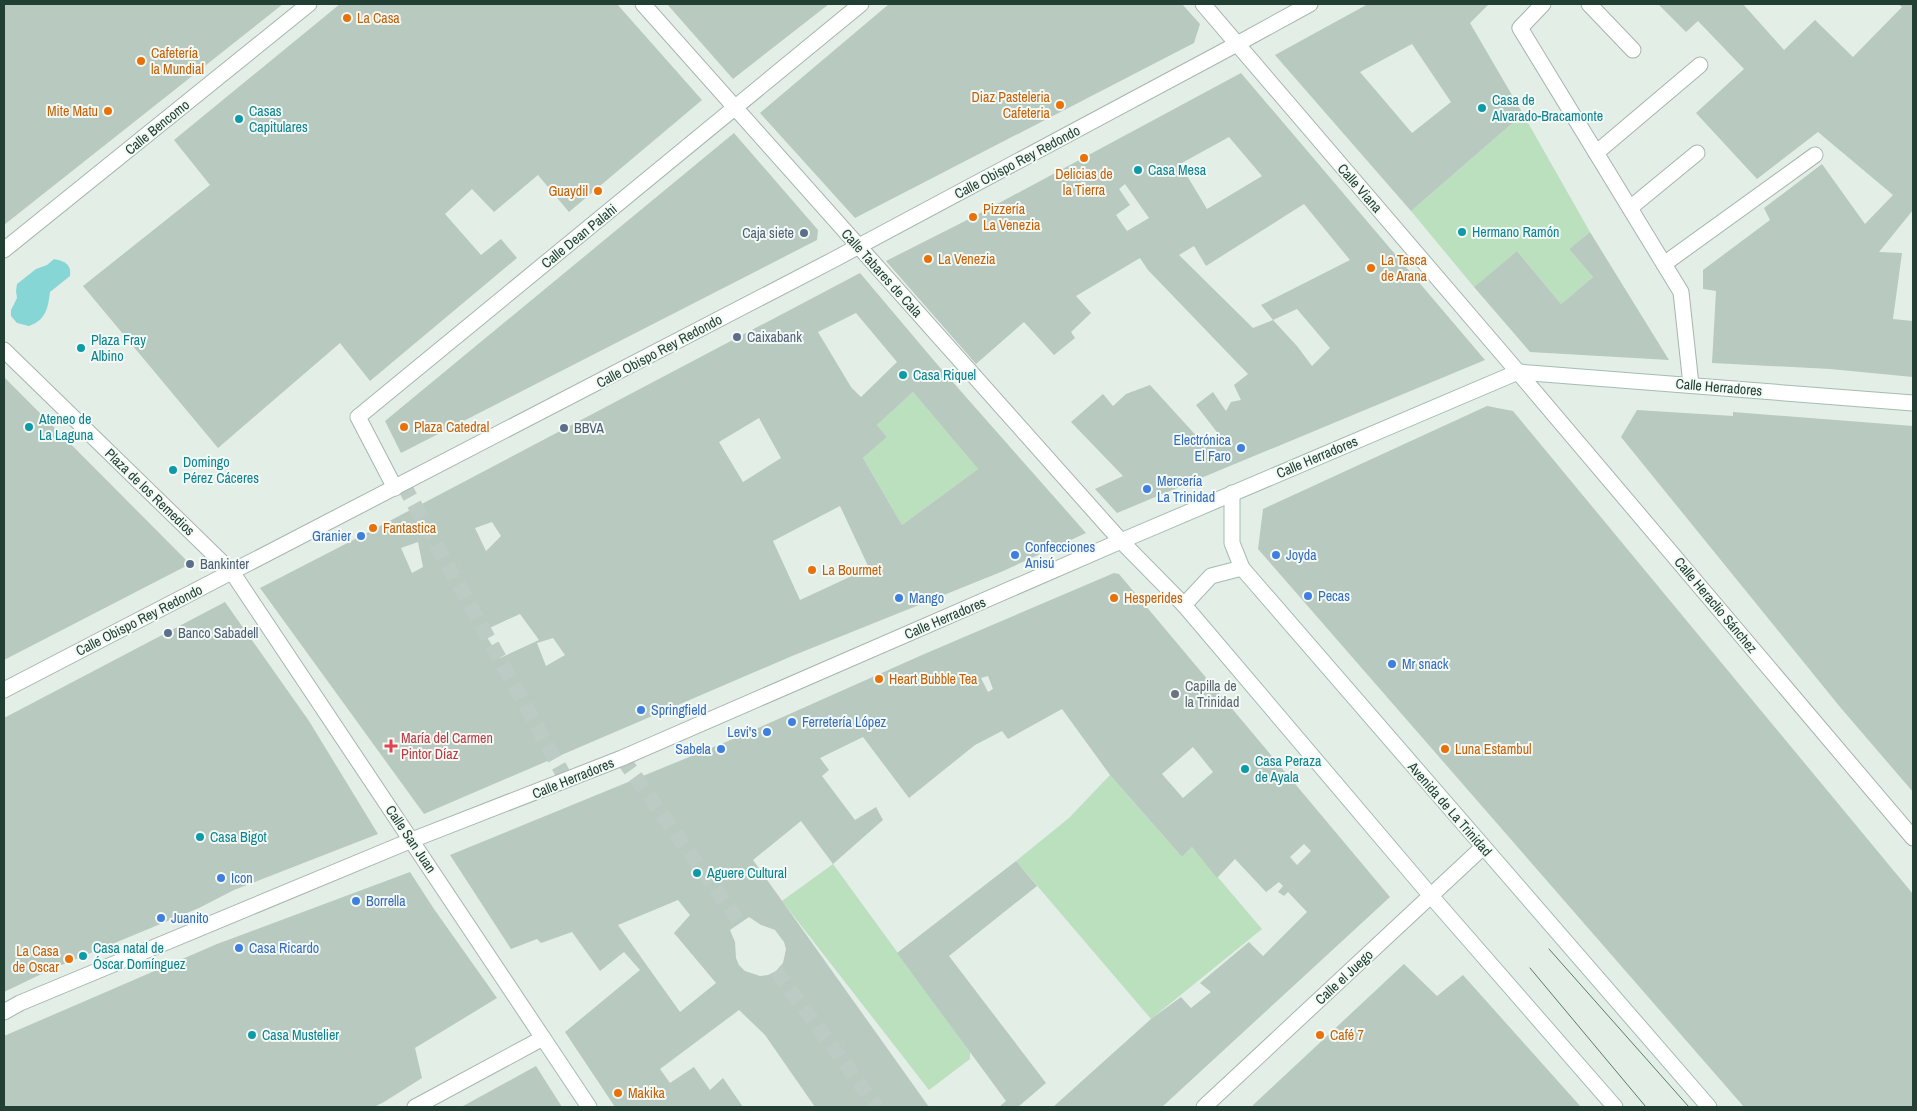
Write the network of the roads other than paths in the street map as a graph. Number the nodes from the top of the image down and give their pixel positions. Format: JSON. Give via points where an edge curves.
{"nodes":[{"id":1,"x":309,"y":4,"type":"edge"},
{"id":2,"x":643,"y":4,"type":"edge"},
{"id":3,"x":861,"y":4,"type":"edge"},
{"id":4,"x":1202,"y":4,"type":"edge"},
{"id":5,"x":1310,"y":4,"type":"edge"},
{"id":6,"x":1543,"y":4,"type":"edge"},
{"id":7,"x":1589,"y":4,"type":"edge"},
{"id":8,"x":1238,"y":44,"type":"junction"},
{"id":9,"x":1632,"y":50,"type":"dead end"},
{"id":10,"x":1700,"y":65,"type":"dead end"},
{"id":11,"x":735,"y":108,"type":"junction"},
{"id":12,"x":1596,"y":153,"type":"junction"},
{"id":13,"x":1698,"y":154,"type":"dead end"},
{"id":14,"x":1815,"y":155,"type":"dead end"},
{"id":15,"x":1630,"y":208,"type":"junction"},
{"id":16,"x":858,"y":246,"type":"junction"},
{"id":17,"x":4,"y":250,"type":"edge"},
{"id":18,"x":1664,"y":264,"type":"junction"},
{"id":19,"x":4,"y":350,"type":"edge"},
{"id":20,"x":1518,"y":372,"type":"junction"},
{"id":21,"x":1691,"y":385,"type":"junction"},
{"id":22,"x":1913,"y":403,"type":"edge"},
{"id":23,"x":395,"y":488,"type":"junction"},
{"id":24,"x":1232,"y":493,"type":"junction"},
{"id":25,"x":1121,"y":541,"type":"junction"},
{"id":26,"x":1242,"y":568,"type":"junction"},
{"id":27,"x":232,"y":572,"type":"junction"},
{"id":28,"x":1184,"y":605,"type":"junction"},
{"id":29,"x":4,"y":690,"type":"edge"},
{"id":30,"x":1913,"y":838,"type":"edge"},
{"id":31,"x":412,"y":840,"type":"junction"},
{"id":32,"x":1483,"y":847,"type":"junction"},
{"id":33,"x":1431,"y":896,"type":"junction"},
{"id":34,"x":4,"y":1012,"type":"edge"},
{"id":35,"x":542,"y":1038,"type":"junction"},
{"id":36,"x":415,"y":1107,"type":"edge"},
{"id":37,"x":589,"y":1107,"type":"edge"},
{"id":38,"x":1204,"y":1107,"type":"edge"},
{"id":39,"x":1615,"y":1107,"type":"edge"},
{"id":40,"x":1709,"y":1107,"type":"edge"}],
"edges":[{"from":1,"to":17,"type":"street","name":"Calle Bencomo"},
{"from":2,"to":11,"type":"street","name":"Calle Tabares de Cala"},
{"from":3,"to":11,"type":"street","name":"Calle Dean Palahi"},
{"from":4,"to":8,"type":"street","name":"Calle Viana"},
{"from":5,"to":8,"type":"street","name":"Calle Obispo Rey Redondo"},
{"from":6,"to":12,"type":"street","via":[[1520,28]]},
{"from":7,"to":9,"type":"street"},
{"from":8,"to":16,"type":"street","name":"Calle Obispo Rey Redondo"},
{"from":8,"to":20,"type":"street","name":"Calle Viana"},
{"from":10,"to":12,"type":"street"},
{"from":11,"to":16,"type":"street","name":"Calle Tabares de Cala"},
{"from":11,"to":23,"type":"street","name":"Calle Dean Palahi","via":[[358,417]]},
{"from":12,"to":15,"type":"street"},
{"from":13,"to":15,"type":"street"},
{"from":14,"to":18,"type":"street"},
{"from":15,"to":18,"type":"street"},
{"from":16,"to":23,"type":"street","name":"Calle Obispo Rey Redondo"},
{"from":16,"to":25,"type":"street","name":"Calle Tabares de Cala"},
{"from":18,"to":21,"type":"street","via":[[1681,292]]},
{"from":19,"to":27,"type":"street","name":"Plaza de los Remedios"},
{"from":20,"to":21,"type":"street","name":"Calle Herradores"},
{"from":20,"to":24,"type":"street","name":"Calle Herradores"},
{"from":20,"to":30,"type":"street","name":"Calle Heraclio Sánchez"},
{"from":21,"to":22,"type":"street","name":"Calle Herradores"},
{"from":23,"to":27,"type":"street","name":"Calle Obispo Rey Redondo"},
{"from":24,"to":25,"type":"street","name":"Calle Herradores"},
{"from":24,"to":26,"type":"street","name":"Avenida de La Trinidad","via":[[1232,543]]},
{"from":25,"to":28,"type":"street"},
{"from":25,"to":31,"type":"street","name":"Calle Herradores","via":[[622,758]]},
{"from":26,"to":28,"type":"street","via":[[1211,576]]},
{"from":26,"to":32,"type":"street","name":"Avenida de La Trinidad"},
{"from":27,"to":29,"type":"street","name":"Calle Obispo Rey Redondo"},
{"from":27,"to":31,"type":"street","name":"Calle San Juan"},
{"from":28,"to":33,"type":"street"},
{"from":31,"to":34,"type":"street","name":"Calle Herradores"},
{"from":31,"to":35,"type":"street","name":"Calle San Juan"},
{"from":32,"to":33,"type":"street","name":"Calle el Juego"},
{"from":32,"to":40,"type":"street","name":"Avenida de La Trinidad"},
{"from":33,"to":38,"type":"street","name":"Calle el Juego"},
{"from":33,"to":39,"type":"street"},
{"from":35,"to":36,"type":"street"},
{"from":35,"to":37,"type":"street","name":"Calle San Juan"}]}
